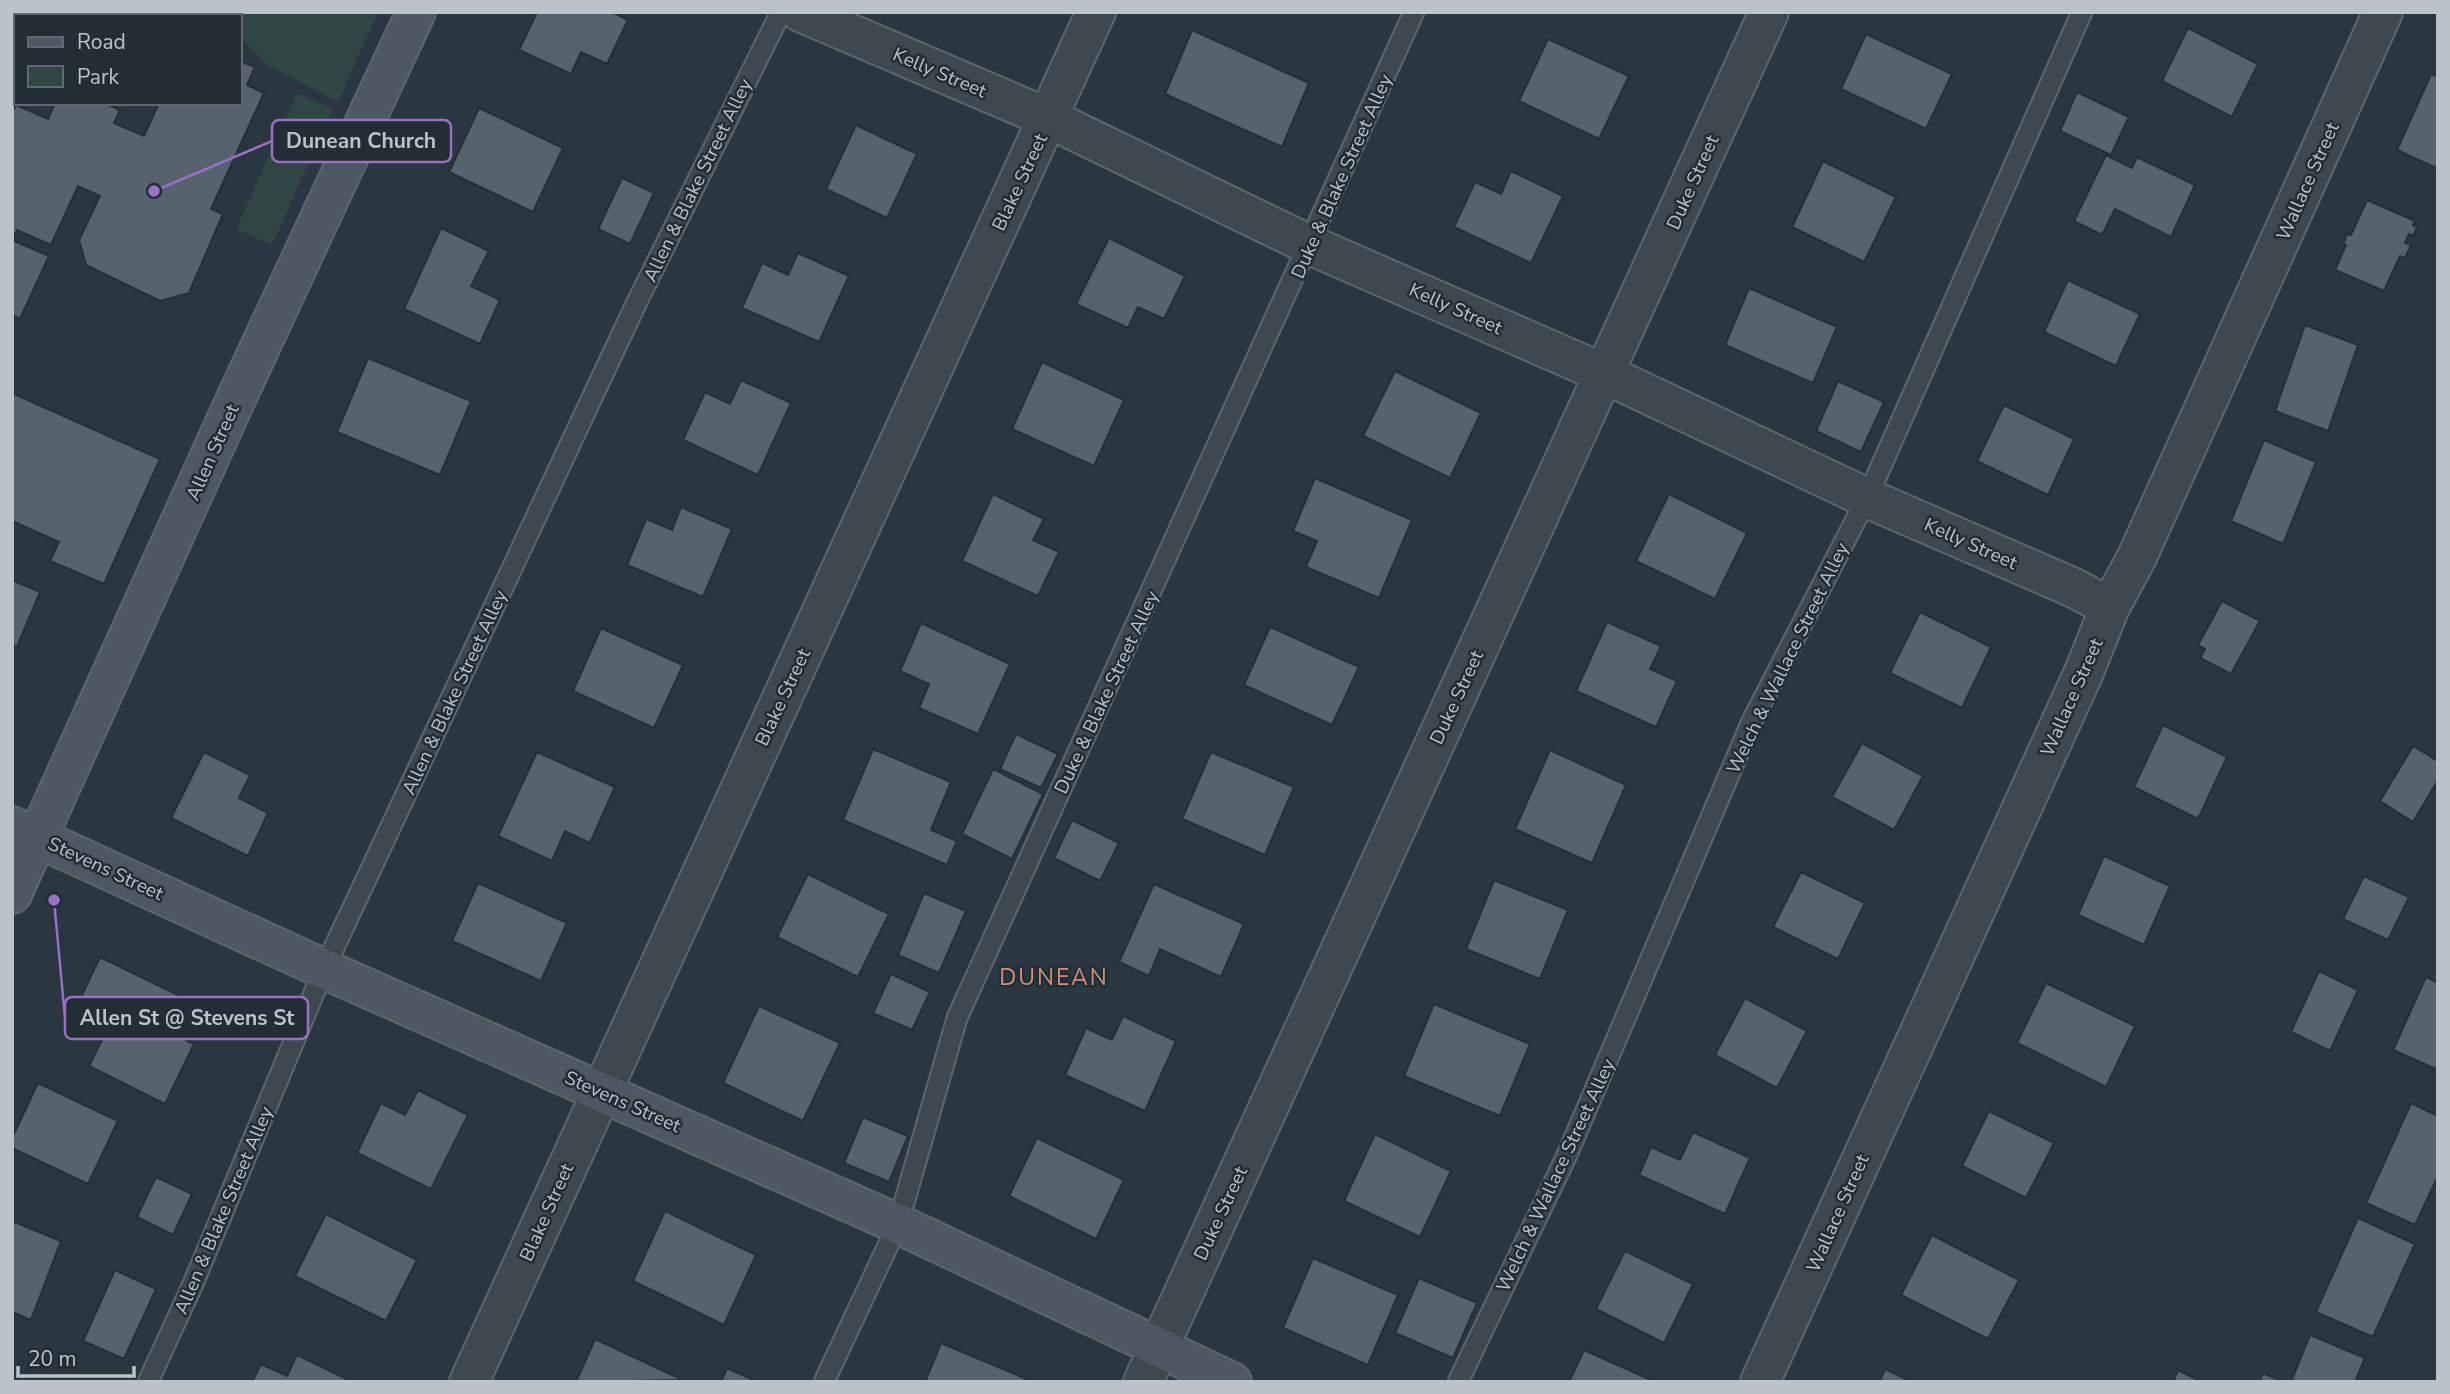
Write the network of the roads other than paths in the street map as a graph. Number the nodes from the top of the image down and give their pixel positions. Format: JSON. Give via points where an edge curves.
{"nodes":[{"id":1,"x":416,"y":12,"type":"edge"},
{"id":2,"x":781,"y":12,"type":"edge"},
{"id":3,"x":800,"y":12,"type":"edge"},
{"id":4,"x":1096,"y":12,"type":"edge"},
{"id":5,"x":1414,"y":12,"type":"edge"},
{"id":6,"x":1769,"y":12,"type":"edge"},
{"id":7,"x":2082,"y":12,"type":"edge"},
{"id":8,"x":2383,"y":12,"type":"edge"},
{"id":9,"x":1048,"y":118,"type":"junction"},
{"id":10,"x":1310,"y":245,"type":"junction"},
{"id":11,"x":1605,"y":374,"type":"junction"},
{"id":12,"x":1867,"y":498,"type":"junction"},
{"id":13,"x":2110,"y":607,"type":"junction"},
{"id":14,"x":25,"y":831,"type":"edge"},
{"id":15,"x":12,"y":894,"type":"edge"},
{"id":16,"x":324,"y":968,"type":"junction"},
{"id":17,"x":601,"y":1092,"type":"junction"},
{"id":18,"x":898,"y":1224,"type":"junction"},
{"id":19,"x":1159,"y":1346,"type":"junction"},
{"id":20,"x":148,"y":1382,"type":"edge"},
{"id":21,"x":468,"y":1382,"type":"edge"},
{"id":22,"x":824,"y":1382,"type":"edge"},
{"id":23,"x":1143,"y":1382,"type":"edge"},
{"id":24,"x":1232,"y":1382,"type":"edge"},
{"id":25,"x":1458,"y":1382,"type":"edge"},
{"id":26,"x":1760,"y":1382,"type":"edge"}],
"edges":[{"from":1,"to":14,"type":"street","name":"Allen Street","via":[[235,401]]},
{"from":2,"to":16,"type":"lane","name":"Allen & Blake Street Alley","via":[[636,304]]},
{"from":3,"to":9,"type":"street","name":"Kelly Street"},
{"from":4,"to":9,"type":"street","name":"Blake Street"},
{"from":5,"to":10,"type":"lane","name":"Duke & Blake Street Alley"},
{"from":6,"to":11,"type":"street","name":"Duke Street"},
{"from":7,"to":12,"type":"lane","name":"Welch & Wallace Street Alley"},
{"from":8,"to":13,"type":"street","name":"Wallace Street","via":[[2137,557]]},
{"from":9,"to":10,"type":"street","name":"Kelly Street"},
{"from":9,"to":17,"type":"street","name":"Blake Street"},
{"from":10,"to":11,"type":"street","name":"Kelly Street"},
{"from":10,"to":18,"type":"lane","name":"Duke & Blake Street Alley","via":[[957,1018]]},
{"from":11,"to":12,"type":"street","name":"Kelly Street"},
{"from":11,"to":19,"type":"street","name":"Duke Street"},
{"from":12,"to":13,"type":"street","name":"Kelly Street"},
{"from":12,"to":25,"type":"lane","name":"Welch & Wallace Street Alley","via":[[1752,721],[1567,1155]]},
{"from":13,"to":26,"type":"street","name":"Wallace Street"},
{"from":14,"to":15,"type":"street","name":"Allen Street"},
{"from":14,"to":16,"type":"street","name":"Stevens Street"},
{"from":16,"to":17,"type":"street","name":"Stevens Street"},
{"from":16,"to":20,"type":"lane","name":"Allen & Blake Street Alley"},
{"from":17,"to":18,"type":"street","name":"Stevens Street"},
{"from":17,"to":21,"type":"street","name":"Blake Street"},
{"from":18,"to":19,"type":"street","name":"Stevens Street"},
{"from":18,"to":22,"type":"lane","name":"Duke & Blake Street Alley"},
{"from":19,"to":23,"type":"street","name":"Duke Street"},
{"from":19,"to":24,"type":"street","name":"Stevens Street"}]}
